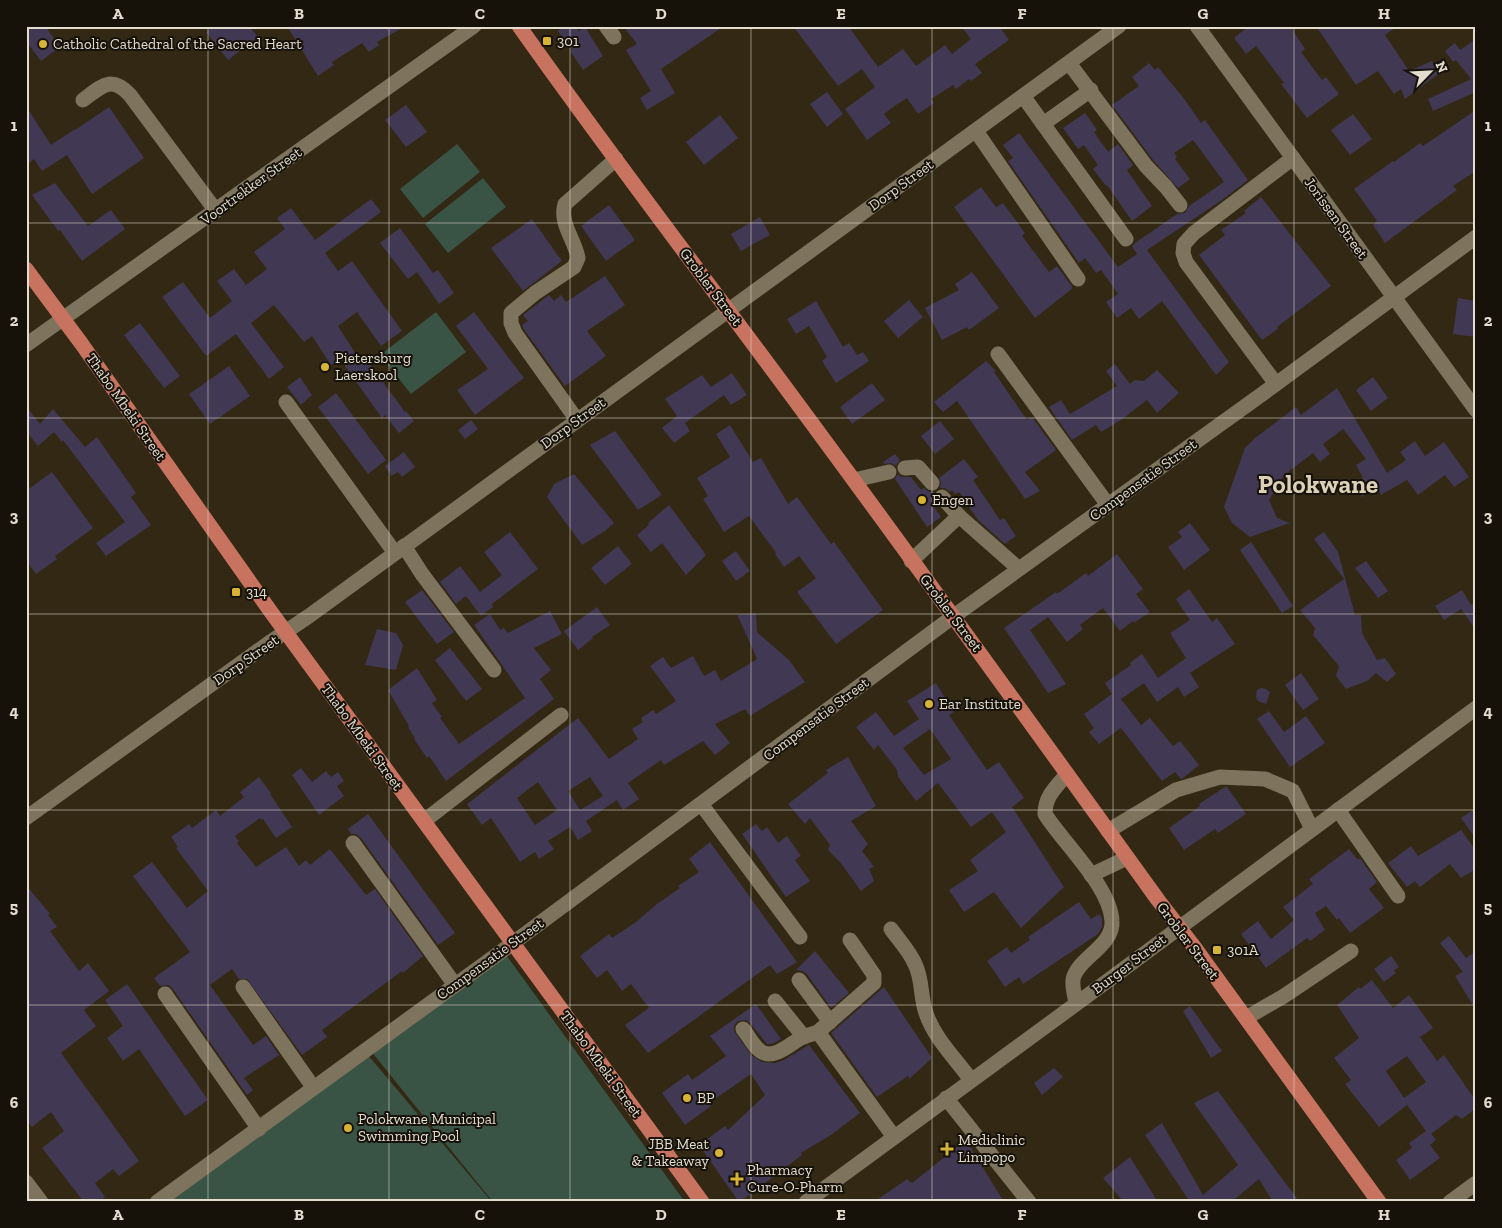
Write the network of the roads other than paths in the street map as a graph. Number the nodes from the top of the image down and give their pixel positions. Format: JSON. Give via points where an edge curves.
{"nodes":[{"id":1,"x":474,"y":26,"type":"edge"},
{"id":2,"x":519,"y":26,"type":"edge"},
{"id":3,"x":1120,"y":26,"type":"edge"},
{"id":4,"x":1197,"y":26,"type":"edge"},
{"id":5,"x":1069,"y":63,"type":"junction"},
{"id":6,"x":1091,"y":90,"type":"junction"},
{"id":7,"x":1023,"y":96,"type":"junction"},
{"id":8,"x":83,"y":100,"type":"dead end"},
{"id":9,"x":1043,"y":124,"type":"junction"},
{"id":10,"x":976,"y":131,"type":"junction"},
{"id":11,"x":1293,"y":158,"type":"junction"},
{"id":12,"x":616,"y":159,"type":"junction"},
{"id":13,"x":1180,"y":205,"type":"dead end"},
{"id":14,"x":216,"y":211,"type":"junction"},
{"id":15,"x":1476,"y":237,"type":"edge"},
{"id":16,"x":1126,"y":240,"type":"dead end"},
{"id":17,"x":26,"y":269,"type":"edge"},
{"id":18,"x":1078,"y":279,"type":"dead end"},
{"id":19,"x":1394,"y":298,"type":"junction"},
{"id":20,"x":728,"y":311,"type":"junction"},
{"id":21,"x":63,"y":318,"type":"junction"},
{"id":22,"x":26,"y":345,"type":"edge"},
{"id":23,"x":998,"y":354,"type":"dead end"},
{"id":24,"x":1276,"y":384,"type":"junction"},
{"id":25,"x":286,"y":402,"type":"dead end"},
{"id":26,"x":1476,"y":410,"type":"edge"},
{"id":27,"x":577,"y":420,"type":"junction"},
{"id":28,"x":905,"y":468,"type":"dead end"},
{"id":29,"x":889,"y":472,"type":"dead end"},
{"id":30,"x":854,"y":480,"type":"junction"},
{"id":31,"x":932,"y":483,"type":"dead end"},
{"id":32,"x":942,"y":497,"type":"dead end"},
{"id":33,"x":1108,"y":504,"type":"junction"},
{"id":34,"x":959,"y":516,"type":"junction"},
{"id":35,"x":399,"y":549,"type":"junction"},
{"id":36,"x":912,"y":560,"type":"junction"},
{"id":37,"x":1019,"y":568,"type":"junction"},
{"id":38,"x":954,"y":616,"type":"junction"},
{"id":39,"x":286,"y":632,"type":"junction"},
{"id":40,"x":494,"y":670,"type":"dead end"},
{"id":41,"x":1476,"y":708,"type":"edge"},
{"id":42,"x":561,"y":715,"type":"dead end"},
{"id":43,"x":1068,"y":774,"type":"junction"},
{"id":44,"x":701,"y":804,"type":"junction"},
{"id":45,"x":1338,"y":810,"type":"junction"},
{"id":46,"x":26,"y":818,"type":"edge"},
{"id":47,"x":424,"y":820,"type":"junction"},
{"id":48,"x":1312,"y":830,"type":"junction"},
{"id":49,"x":1108,"y":831,"type":"junction"},
{"id":50,"x":353,"y":843,"type":"dead end"},
{"id":51,"x":1127,"y":858,"type":"junction"},
{"id":52,"x":1091,"y":874,"type":"junction"},
{"id":53,"x":1398,"y":896,"type":"dead end"},
{"id":54,"x":1179,"y":927,"type":"junction"},
{"id":55,"x":891,"y":929,"type":"dead end"},
{"id":56,"x":800,"y":937,"type":"dead end"},
{"id":57,"x":850,"y":940,"type":"dead end"},
{"id":58,"x":513,"y":943,"type":"junction"},
{"id":59,"x":1351,"y":951,"type":"dead end"},
{"id":60,"x":799,"y":980,"type":"dead end"},
{"id":61,"x":455,"y":985,"type":"junction"},
{"id":62,"x":243,"y":987,"type":"dead end"},
{"id":63,"x":165,"y":994,"type":"dead end"},
{"id":64,"x":775,"y":1001,"type":"dead end"},
{"id":65,"x":1076,"y":1003,"type":"junction"},
{"id":66,"x":1246,"y":1018,"type":"junction"},
{"id":67,"x":830,"y":1022,"type":"junction"},
{"id":68,"x":743,"y":1029,"type":"dead end"},
{"id":69,"x":811,"y":1034,"type":"junction"},
{"id":70,"x":971,"y":1080,"type":"junction"},
{"id":71,"x":313,"y":1087,"type":"junction"},
{"id":72,"x":946,"y":1098,"type":"junction"},
{"id":73,"x":259,"y":1129,"type":"junction"},
{"id":74,"x":894,"y":1137,"type":"junction"},
{"id":75,"x":26,"y":1182,"type":"edge"},
{"id":76,"x":1476,"y":1183,"type":"edge"},
{"id":77,"x":1457,"y":1200,"type":"edge"},
{"id":78,"x":41,"y":1202,"type":"edge"},
{"id":79,"x":157,"y":1202,"type":"edge"},
{"id":80,"x":702,"y":1202,"type":"edge"},
{"id":81,"x":806,"y":1202,"type":"edge"},
{"id":82,"x":1029,"y":1202,"type":"edge"},
{"id":83,"x":1380,"y":1202,"type":"edge"}],
"edges":[{"from":1,"to":14,"type":"street","name":"Voortrekker Street"},
{"from":2,"to":12,"type":"main road","name":"Grobler Street"},
{"from":3,"to":5,"type":"street","name":"Dorp Street"},
{"from":4,"to":11,"type":"street","name":"Jorissen Street"},
{"from":5,"to":6,"type":"street"},
{"from":5,"to":7,"type":"street","name":"Dorp Street"},
{"from":6,"to":9,"type":"street"},
{"from":6,"to":13,"type":"street","via":[[1146,166]]},
{"from":7,"to":9,"type":"street"},
{"from":7,"to":10,"type":"street","name":"Dorp Street"},
{"from":8,"to":14,"type":"street","via":[[110,83],[124,88]]},
{"from":9,"to":16,"type":"street"},
{"from":10,"to":18,"type":"street"},
{"from":10,"to":20,"type":"street","name":"Dorp Street"},
{"from":11,"to":19,"type":"street","name":"Jorissen Street"},
{"from":11,"to":24,"type":"street","via":[[1194,233],[1184,244],[1183,253],[1186,262]]},
{"from":12,"to":20,"type":"main road","name":"Grobler Street"},
{"from":12,"to":27,"type":"street","via":[[565,204],[565,223],[578,258],[574,267],[511,313],[516,333]]},
{"from":14,"to":21,"type":"street","name":"Voortrekker Street"},
{"from":15,"to":19,"type":"street","name":"Compensatie Street"},
{"from":17,"to":21,"type":"main road","name":"Thabo Mbeki Street"},
{"from":19,"to":24,"type":"street","name":"Compensatie Street"},
{"from":19,"to":26,"type":"street","name":"Jorissen Street"},
{"from":20,"to":27,"type":"street","name":"Dorp Street"},
{"from":20,"to":30,"type":"main road","name":"Grobler Street"},
{"from":21,"to":22,"type":"street","name":"Voortrekker Street"},
{"from":21,"to":39,"type":"main road","name":"Thabo Mbeki Street"},
{"from":23,"to":33,"type":"street"},
{"from":24,"to":33,"type":"street","name":"Compensatie Street"},
{"from":25,"to":35,"type":"street"},
{"from":27,"to":35,"type":"street","name":"Dorp Street"},
{"from":28,"to":31,"type":"street","via":[[918,467]]},
{"from":29,"to":30,"type":"street"},
{"from":30,"to":36,"type":"main road","name":"Grobler Street"},
{"from":32,"to":34,"type":"street"},
{"from":33,"to":37,"type":"street","name":"Compensatie Street"},
{"from":34,"to":36,"type":"street"},
{"from":34,"to":37,"type":"street"},
{"from":35,"to":39,"type":"street","name":"Dorp Street"},
{"from":35,"to":40,"type":"street","via":[[422,574]]},
{"from":36,"to":38,"type":"main road","name":"Grobler Street"},
{"from":37,"to":38,"type":"street","name":"Compensatie Street"},
{"from":38,"to":43,"type":"main road","name":"Grobler Street"},
{"from":38,"to":44,"type":"street","name":"Compensatie Street"},
{"from":39,"to":46,"type":"street","name":"Dorp Street"},
{"from":39,"to":47,"type":"main road","name":"Thabo Mbeki Street"},
{"from":41,"to":45,"type":"street","name":"Burger Street"},
{"from":42,"to":47,"type":"street"},
{"from":43,"to":49,"type":"main road","name":"Grobler Street"},
{"from":43,"to":52,"type":"street","via":[[1049,795],[1045,814]]},
{"from":44,"to":56,"type":"street"},
{"from":44,"to":58,"type":"street","name":"Compensatie Street"},
{"from":45,"to":48,"type":"street","name":"Burger Street"},
{"from":45,"to":53,"type":"street"},
{"from":47,"to":58,"type":"main road","name":"Thabo Mbeki Street"},
{"from":48,"to":49,"type":"street","via":[[1293,791],[1265,779],[1220,777],[1176,790]]},
{"from":48,"to":54,"type":"street","name":"Burger Street"},
{"from":49,"to":51,"type":"main road","name":"Grobler Street"},
{"from":50,"to":61,"type":"street"},
{"from":51,"to":52,"type":"street"},
{"from":51,"to":54,"type":"main road","name":"Grobler Street"},
{"from":52,"to":65,"type":"street","via":[[1105,899],[1112,922],[1103,942],[1074,975]]},
{"from":54,"to":65,"type":"street","name":"Burger Street"},
{"from":54,"to":66,"type":"main road","name":"Grobler Street"},
{"from":55,"to":70,"type":"street","via":[[915,964],[923,1005],[930,1022]]},
{"from":57,"to":67,"type":"street","via":[[874,975],[874,983]]},
{"from":58,"to":61,"type":"street","name":"Compensatie Street"},
{"from":58,"to":80,"type":"main road","name":"Thabo Mbeki Street"},
{"from":59,"to":66,"type":"street"},
{"from":60,"to":67,"type":"street"},
{"from":61,"to":71,"type":"street","name":"Compensatie Street"},
{"from":62,"to":71,"type":"street"},
{"from":63,"to":73,"type":"street"},
{"from":64,"to":69,"type":"street"},
{"from":65,"to":70,"type":"street","name":"Burger Street"},
{"from":66,"to":83,"type":"main road","name":"Grobler Street"},
{"from":67,"to":69,"type":"street"},
{"from":68,"to":69,"type":"street","via":[[767,1054],[780,1051]]},
{"from":69,"to":74,"type":"street"},
{"from":70,"to":72,"type":"street","name":"Burger Street"},
{"from":71,"to":73,"type":"street","name":"Compensatie Street"},
{"from":72,"to":74,"type":"street","name":"Burger Street"},
{"from":72,"to":82,"type":"street"},
{"from":73,"to":79,"type":"street","name":"Compensatie Street"},
{"from":74,"to":81,"type":"street","name":"Burger Street"},
{"from":75,"to":78,"type":"street"},
{"from":76,"to":77,"type":"street"}]}
